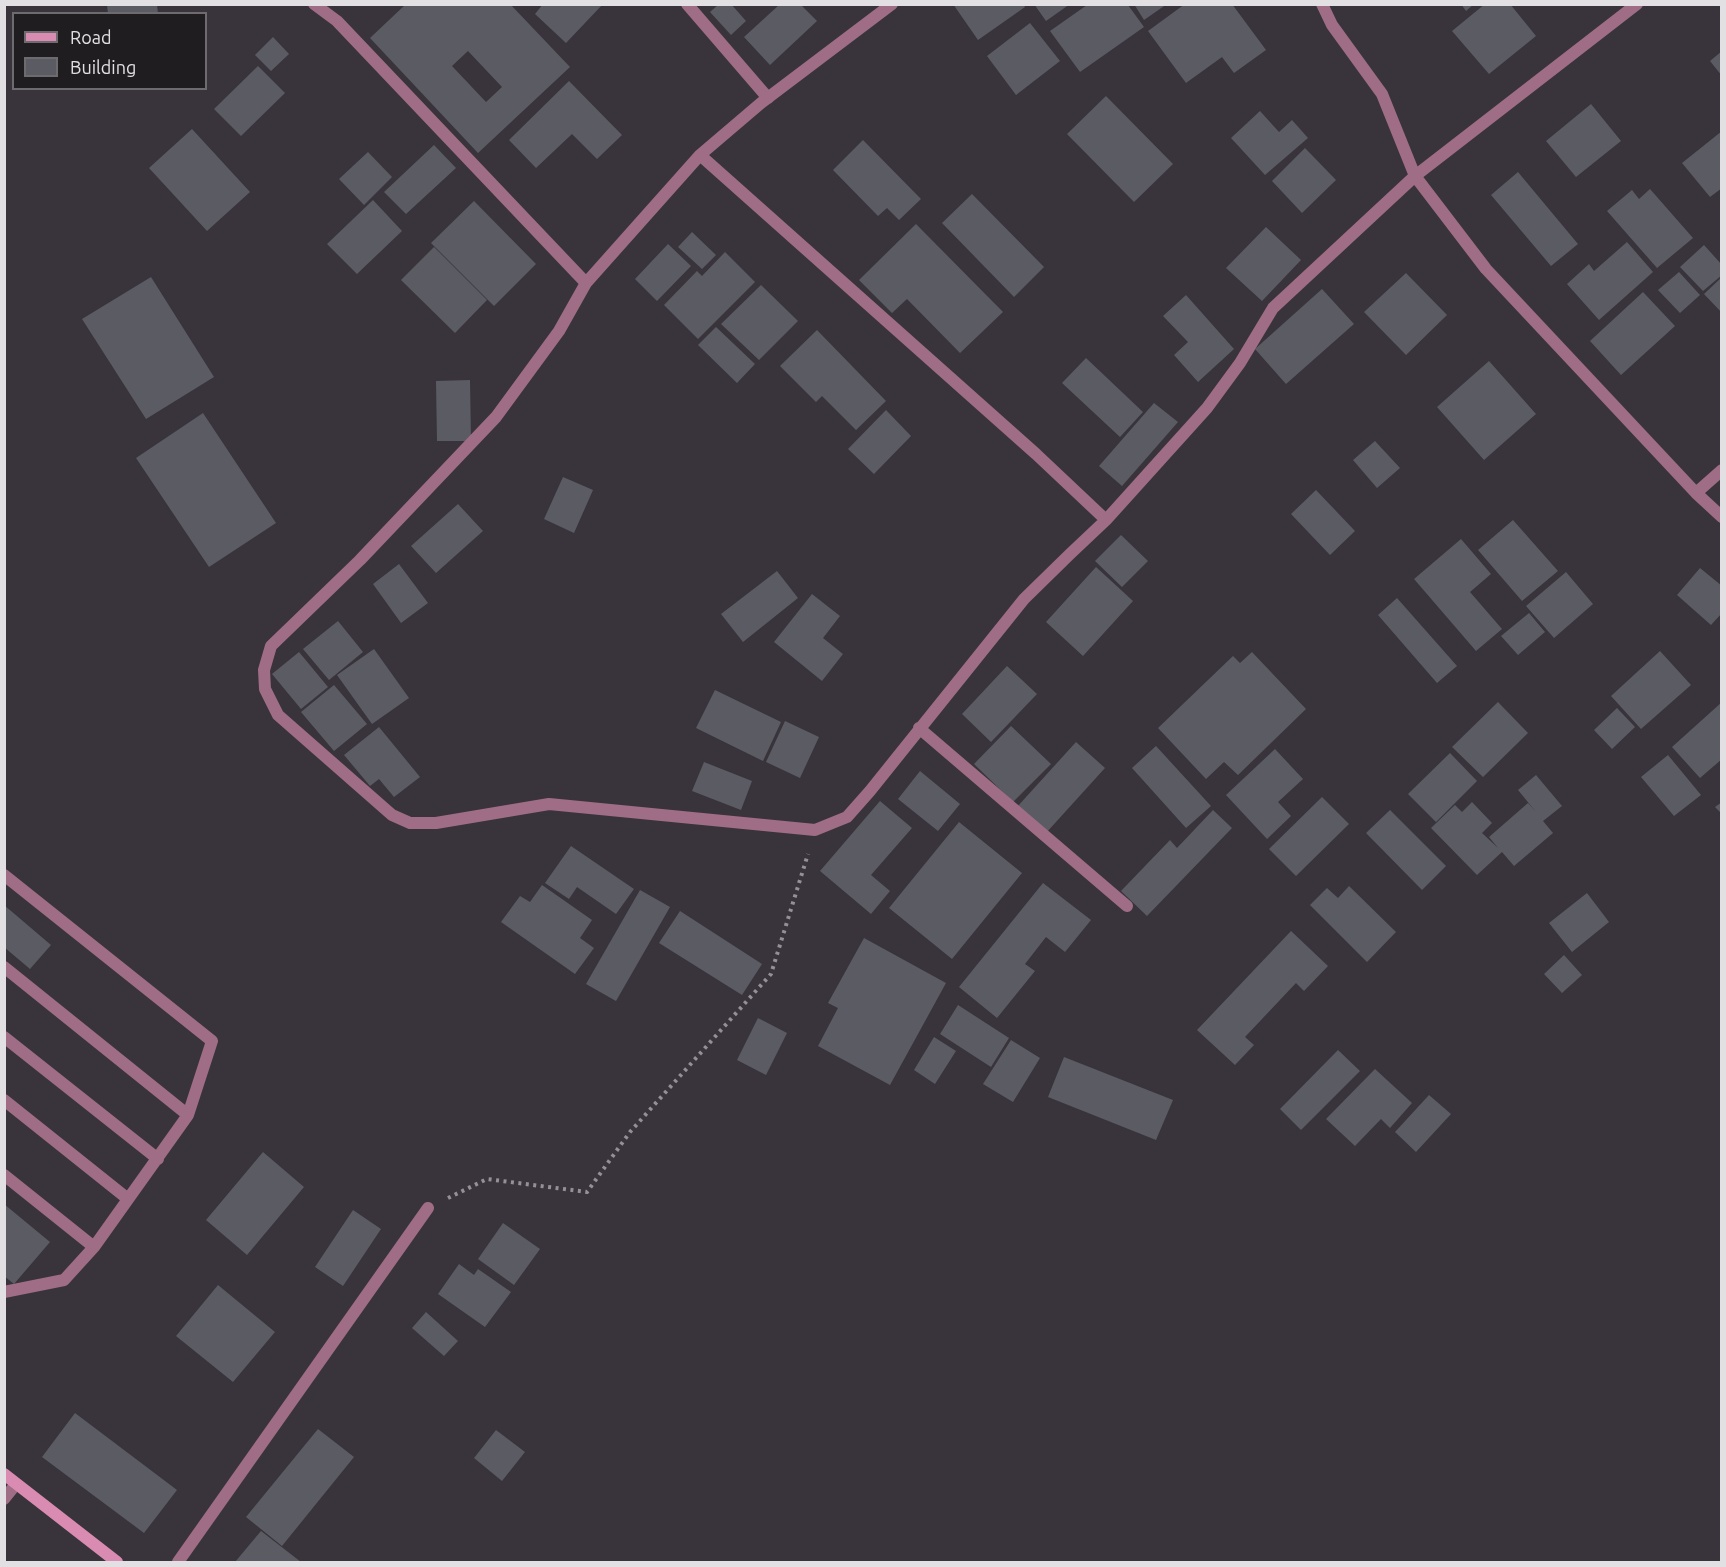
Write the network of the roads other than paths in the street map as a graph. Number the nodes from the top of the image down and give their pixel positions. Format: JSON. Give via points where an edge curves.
{"nodes":[{"id":1,"x":314,"y":4,"type":"edge"},
{"id":2,"x":687,"y":4,"type":"edge"},
{"id":3,"x":892,"y":4,"type":"edge"},
{"id":4,"x":1322,"y":4,"type":"edge"},
{"id":5,"x":1637,"y":4,"type":"edge"},
{"id":6,"x":768,"y":98,"type":"junction"},
{"id":7,"x":700,"y":154,"type":"junction"},
{"id":8,"x":1415,"y":176,"type":"junction"},
{"id":9,"x":586,"y":283,"type":"junction"},
{"id":10,"x":1722,"y":470,"type":"edge"},
{"id":11,"x":1696,"y":493,"type":"junction"},
{"id":12,"x":1722,"y":518,"type":"edge"},
{"id":13,"x":1106,"y":520,"type":"junction"},
{"id":14,"x":919,"y":728,"type":"junction"},
{"id":15,"x":4,"y":875,"type":"edge"},
{"id":16,"x":1127,"y":906,"type":"dead end"},
{"id":17,"x":4,"y":968,"type":"edge"},
{"id":18,"x":4,"y":1037,"type":"edge"},
{"id":19,"x":4,"y":1100,"type":"edge"},
{"id":20,"x":188,"y":1115,"type":"junction"},
{"id":21,"x":158,"y":1159,"type":"junction"},
{"id":22,"x":4,"y":1175,"type":"edge"},
{"id":23,"x":128,"y":1199,"type":"junction"},
{"id":24,"x":428,"y":1208,"type":"road end"},
{"id":25,"x":94,"y":1247,"type":"junction"},
{"id":26,"x":4,"y":1292,"type":"edge"},
{"id":27,"x":4,"y":1474,"type":"edge"},
{"id":28,"x":16,"y":1484,"type":"junction"},
{"id":29,"x":4,"y":1499,"type":"edge"},
{"id":30,"x":117,"y":1563,"type":"edge"},
{"id":31,"x":178,"y":1563,"type":"edge"}],
"edges":[{"from":1,"to":9,"type":"street","via":[[337,21]]},
{"from":2,"to":6,"type":"street"},
{"from":3,"to":6,"type":"street"},
{"from":4,"to":8,"type":"street","via":[[1332,25],[1382,94]]},
{"from":5,"to":8,"type":"street"},
{"from":6,"to":7,"type":"street"},
{"from":7,"to":9,"type":"street"},
{"from":7,"to":13,"type":"street"},
{"from":8,"to":11,"type":"street","via":[[1486,269]]},
{"from":8,"to":13,"type":"street","via":[[1273,308],[1207,408]]},
{"from":9,"to":14,"type":"street","via":[[559,331],[496,417],[360,560],[271,646],[264,670],[265,688],[278,715],[392,815],[410,823],[436,823],[549,804],[815,830],[847,817]]},
{"from":10,"to":11,"type":"street"},
{"from":11,"to":12,"type":"street"},
{"from":13,"to":14,"type":"street","via":[[1024,599]]},
{"from":14,"to":16,"type":"street"},
{"from":15,"to":20,"type":"street","via":[[212,1041]]},
{"from":17,"to":20,"type":"street"},
{"from":18,"to":21,"type":"street"},
{"from":19,"to":23,"type":"street"},
{"from":20,"to":21,"type":"street"},
{"from":21,"to":23,"type":"street"},
{"from":22,"to":25,"type":"street"},
{"from":23,"to":25,"type":"street"},
{"from":24,"to":31,"type":"street"},
{"from":25,"to":26,"type":"street","via":[[64,1280]]},
{"from":27,"to":28,"type":"main road"},
{"from":28,"to":29,"type":"street"},
{"from":28,"to":30,"type":"main road"}]}
